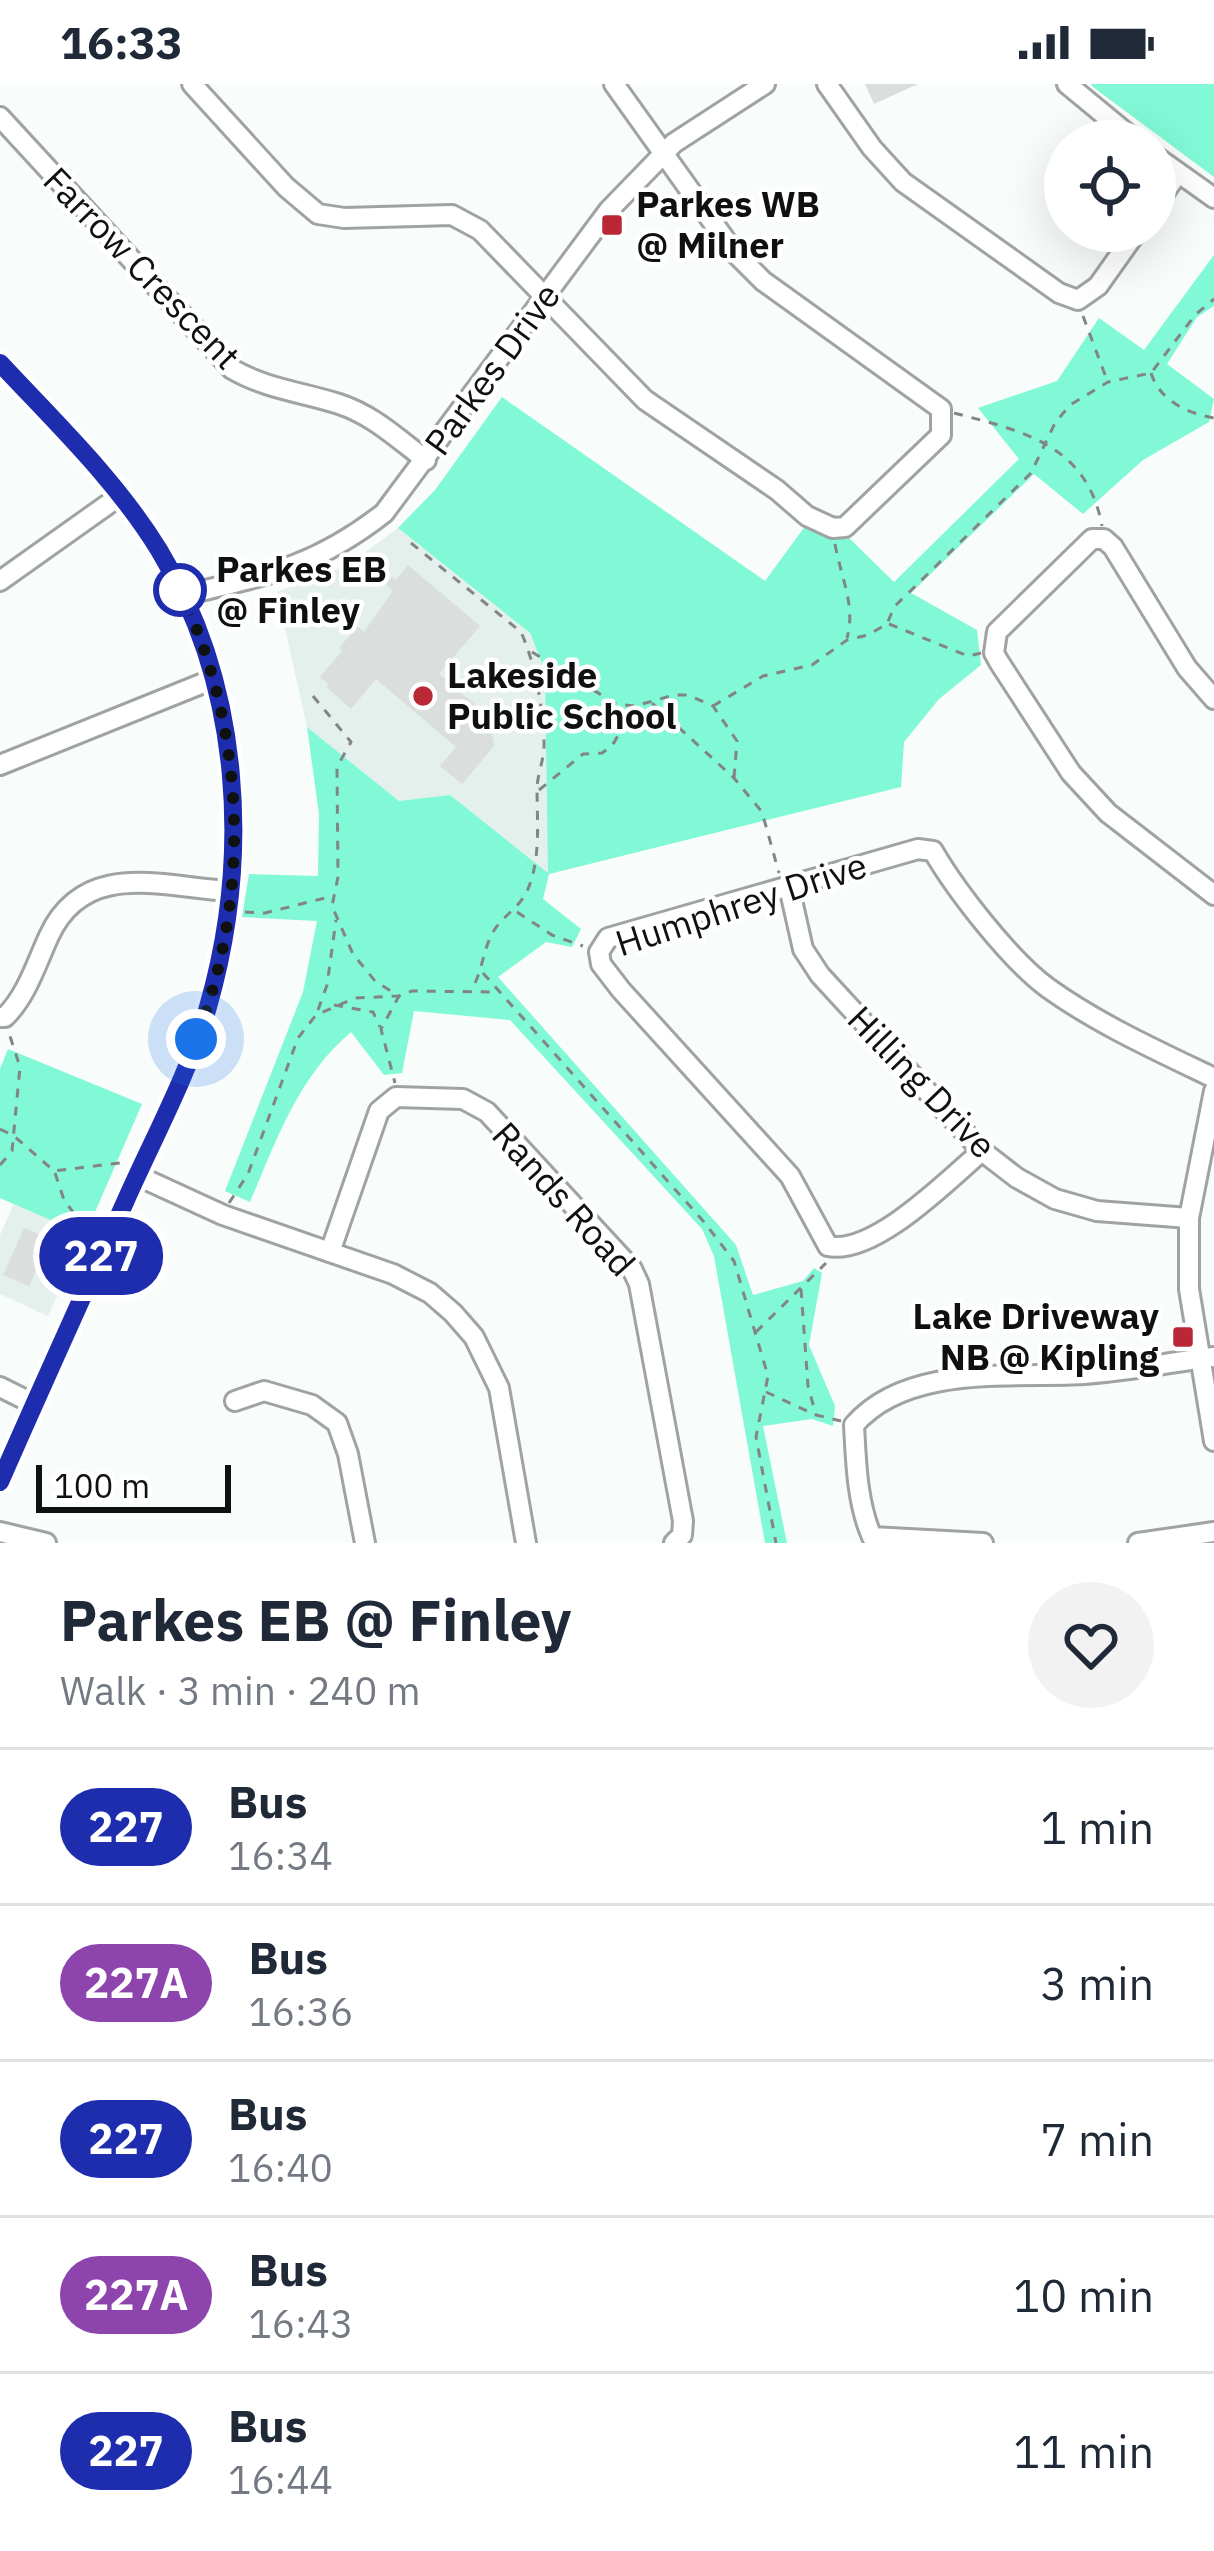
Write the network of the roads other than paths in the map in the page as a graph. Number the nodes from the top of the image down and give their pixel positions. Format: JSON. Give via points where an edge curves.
{"nodes":[{"id":1,"x":192,"y":84,"type":"edge"},
{"id":2,"x":614,"y":84,"type":"edge"},
{"id":3,"x":765,"y":84,"type":"edge"},
{"id":4,"x":827,"y":84,"type":"edge"},
{"id":5,"x":1067,"y":84,"type":"edge"},
{"id":6,"x":0,"y":117,"type":"edge"},
{"id":7,"x":1111,"y":120,"type":"edge"},
{"id":8,"x":663,"y":154,"type":"junction"},
{"id":9,"x":1178,"y":173,"type":"joint"},
{"id":10,"x":1176,"y":176,"type":"edge"},
{"id":11,"x":1214,"y":198,"type":"edge"},
{"id":12,"x":1122,"y":252,"type":"edge"},
{"id":13,"x":546,"y":295,"type":"junction"},
{"id":14,"x":0,"y":363,"type":"edge"},
{"id":15,"x":426,"y":460,"type":"junction"},
{"id":16,"x":121,"y":495,"type":"junction"},
{"id":17,"x":0,"y":581,"type":"edge"},
{"id":18,"x":183,"y":596,"type":"junction"},
{"id":19,"x":212,"y":680,"type":"junction"},
{"id":20,"x":1214,"y":699,"type":"edge"},
{"id":21,"x":0,"y":765,"type":"edge"},
{"id":22,"x":786,"y":888,"type":"junction"},
{"id":23,"x":1214,"y":895,"type":"edge"},
{"id":24,"x":231,"y":901,"type":"junction"},
{"id":25,"x":3,"y":1017,"type":"edge"},
{"id":26,"x":1214,"y":1078,"type":"edge"},
{"id":27,"x":1214,"y":1091,"type":"edge"},
{"id":28,"x":982,"y":1151,"type":"junction"},
{"id":29,"x":141,"y":1170,"type":"junction"},
{"id":30,"x":1189,"y":1218,"type":"junction"},
{"id":31,"x":330,"y":1252,"type":"junction"},
{"id":32,"x":1207,"y":1358,"type":"edge"},
{"id":33,"x":0,"y":1387,"type":"edge"},
{"id":34,"x":235,"y":1401,"type":"dead end"},
{"id":35,"x":34,"y":1404,"type":"junction"},
{"id":36,"x":1214,"y":1442,"type":"edge"},
{"id":37,"x":0,"y":1483,"type":"edge"},
{"id":38,"x":0,"y":1532,"type":"edge"},
{"id":39,"x":1214,"y":1532,"type":"edge"},
{"id":40,"x":46,"y":1543,"type":"edge"},
{"id":41,"x":365,"y":1543,"type":"edge"},
{"id":42,"x":526,"y":1543,"type":"edge"},
{"id":43,"x":674,"y":1543,"type":"edge"},
{"id":44,"x":982,"y":1543,"type":"edge"},
{"id":45,"x":1138,"y":1543,"type":"edge"}],
"edges":[{"from":1,"to":13,"type":"street","via":[[318,214],[452,215],[480,230]]},
{"from":2,"to":8,"type":"street"},
{"from":3,"to":8,"type":"street","name":"Parkes Drive"},
{"from":4,"to":12,"type":"street","via":[[903,182],[1059,293],[1078,300]]},
{"from":5,"to":7,"type":"street"},
{"from":6,"to":15,"type":"street","name":"Farrow Crescent","via":[[232,369],[371,417]]},
{"from":8,"to":13,"type":"street","name":"Parkes Drive"},
{"from":8,"to":13,"type":"street","via":[[734,252],[940,410],[941,435],[873,504],[833,528],[645,400]]},
{"from":9,"to":10,"type":"street"},
{"from":9,"to":11,"type":"street"},
{"from":13,"to":15,"type":"street","name":"Parkes Drive"},
{"from":14,"to":16,"type":"street"},
{"from":15,"to":18,"type":"street","name":"Parkes Drive","via":[[383,513],[344,544],[284,572]]},
{"from":16,"to":17,"type":"street"},
{"from":16,"to":18,"type":"street"},
{"from":18,"to":19,"type":"street"},
{"from":19,"to":21,"type":"street"},
{"from":19,"to":24,"type":"street","via":[[232,776]]},
{"from":20,"to":23,"type":"street","via":[[1104,539],[1092,539],[997,632],[994,653],[1083,786]]},
{"from":22,"to":26,"type":"street","name":"Humphrey Drive","via":[[933,851],[964,901],[1044,985]]},
{"from":22,"to":28,"type":"street","name":"Hilling Drive","via":[[803,949],[820,975]]},
{"from":22,"to":28,"type":"street","name":"Humphrey Drive","via":[[608,938],[602,964],[790,1176],[828,1246],[913,1214]]},
{"from":24,"to":25,"type":"street","via":[[123,880],[93,891],[59,913],[18,1004]]},
{"from":24,"to":29,"type":"street","via":[[207,1011]]},
{"from":27,"to":30,"type":"street"},
{"from":28,"to":30,"type":"street","name":"Hilling Drive","via":[[1055,1199]]},
{"from":29,"to":31,"type":"street","via":[[223,1215]]},
{"from":29,"to":35,"type":"street"},
{"from":30,"to":32,"type":"street","via":[[1189,1289]]},
{"from":31,"to":42,"type":"street","via":[[430,1293],[474,1337],[499,1388]]},
{"from":31,"to":43,"type":"street","name":"Rands Road","via":[[379,1111],[396,1096],[464,1099],[487,1112],[640,1284],[683,1521]]},
{"from":32,"to":36,"type":"street"},
{"from":32,"to":44,"type":"street","via":[[1084,1374],[931,1380],[864,1414],[854,1425],[872,1537]]},
{"from":33,"to":35,"type":"street"},
{"from":34,"to":41,"type":"street","via":[[264,1391],[312,1405],[337,1423]]},
{"from":35,"to":37,"type":"street"},
{"from":38,"to":40,"type":"street"},
{"from":39,"to":45,"type":"street"}]}
